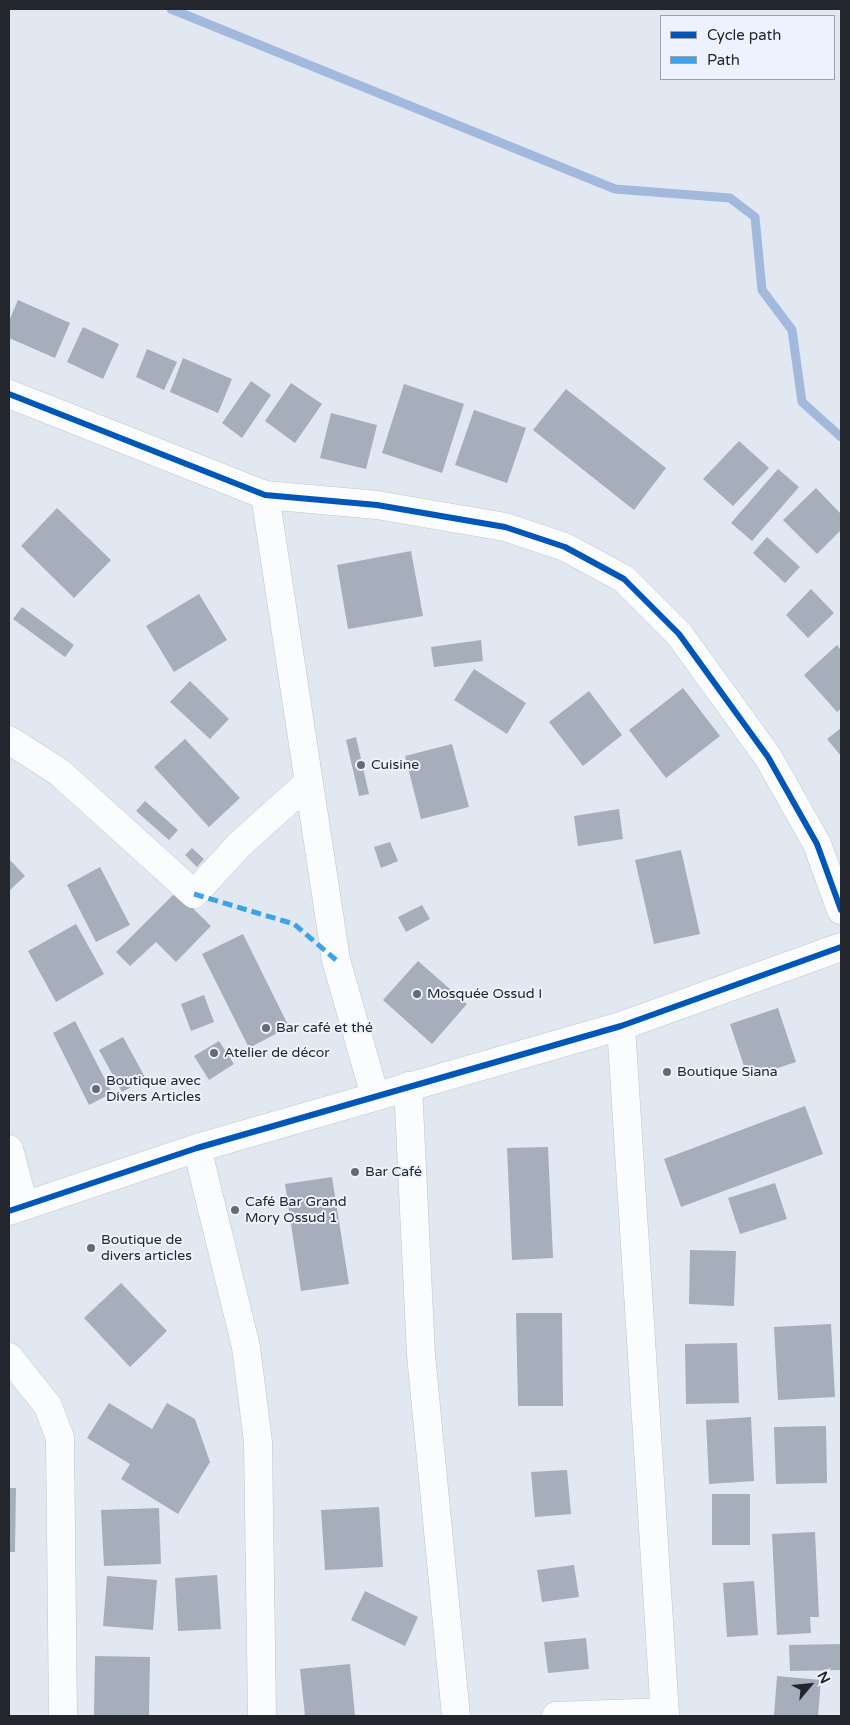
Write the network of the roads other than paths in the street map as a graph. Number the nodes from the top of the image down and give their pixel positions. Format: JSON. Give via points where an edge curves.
{"nodes":[{"id":1,"x":9,"y":394,"type":"edge"},
{"id":2,"x":265,"y":495,"type":"junction"},
{"id":3,"x":9,"y":740,"type":"edge"},
{"id":4,"x":308,"y":783,"type":"junction"},
{"id":5,"x":841,"y":910,"type":"edge"},
{"id":6,"x":841,"y":947,"type":"edge"},
{"id":7,"x":621,"y":1026,"type":"junction"},
{"id":8,"x":408,"y":1086,"type":"junction"},
{"id":9,"x":375,"y":1096,"type":"junction"},
{"id":10,"x":197,"y":1148,"type":"junction"},
{"id":11,"x":9,"y":1149,"type":"edge"},
{"id":12,"x":16,"y":1208,"type":"edge"},
{"id":13,"x":9,"y":1357,"type":"edge"},
{"id":14,"x":665,"y":1714,"type":"edge"},
{"id":15,"x":63,"y":1716,"type":"edge"},
{"id":16,"x":262,"y":1716,"type":"edge"},
{"id":17,"x":456,"y":1716,"type":"edge"},
{"id":18,"x":556,"y":1716,"type":"edge"}],
"edges":[{"from":1,"to":2,"type":"street"},
{"from":2,"to":4,"type":"street"},
{"from":2,"to":5,"type":"street","via":[[376,505],[505,527],[565,547],[624,579],[679,634],[768,757],[817,844]]},
{"from":3,"to":4,"type":"street","via":[[59,772],[194,894],[240,844]]},
{"from":4,"to":9,"type":"street","via":[[336,960]]},
{"from":6,"to":7,"type":"street"},
{"from":7,"to":8,"type":"street"},
{"from":7,"to":14,"type":"street"},
{"from":8,"to":9,"type":"street"},
{"from":8,"to":17,"type":"street","via":[[421,1355]]},
{"from":9,"to":10,"type":"street"},
{"from":10,"to":12,"type":"street"},
{"from":10,"to":16,"type":"street","via":[[246,1347],[258,1442]]},
{"from":11,"to":12,"type":"street"},
{"from":13,"to":15,"type":"street","via":[[48,1406],[60,1438]]},
{"from":14,"to":18,"type":"street"}]}
